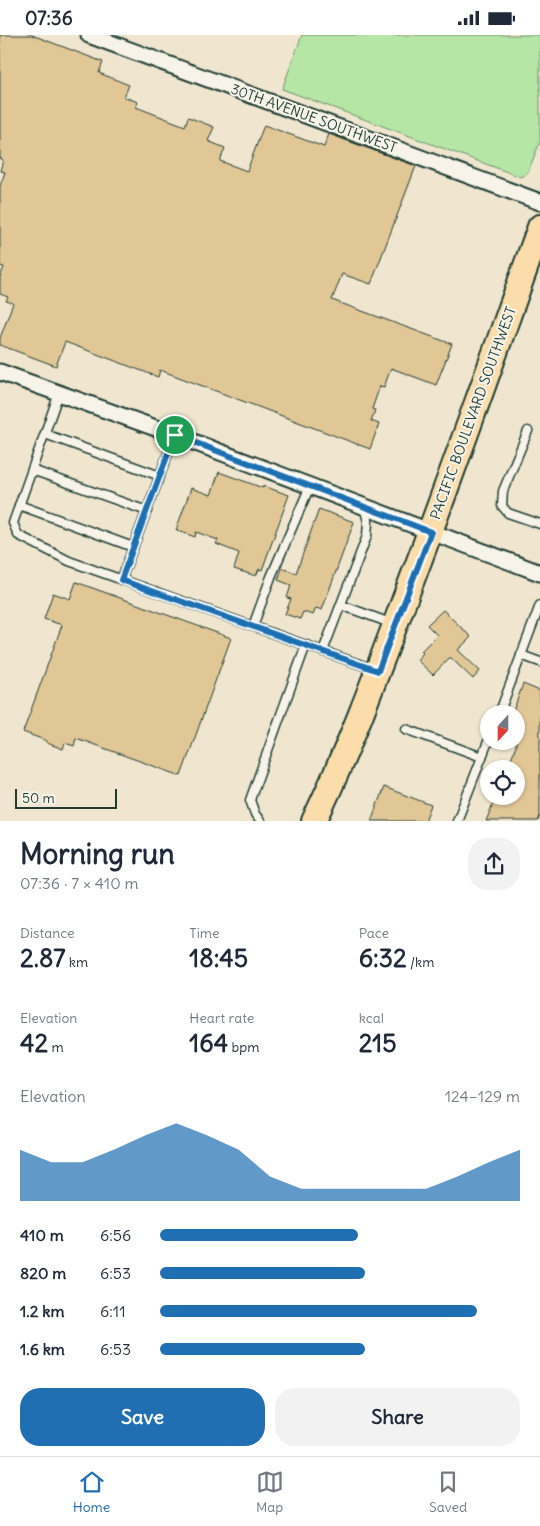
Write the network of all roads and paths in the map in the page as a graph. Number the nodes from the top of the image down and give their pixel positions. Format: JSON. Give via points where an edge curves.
{"nodes":[{"id":1,"x":89,"y":35,"type":"edge"},
{"id":2,"x":540,"y":202,"type":"edge"},
{"id":3,"x":540,"y":227,"type":"edge"},
{"id":4,"x":0,"y":372,"type":"edge"},
{"id":5,"x":60,"y":393,"type":"junction"},
{"id":6,"x":528,"y":431,"type":"dead end"},
{"id":7,"x":45,"y":434,"type":"junction"},
{"id":8,"x":175,"y":435,"type":"junction"},
{"id":9,"x":32,"y":470,"type":"junction"},
{"id":10,"x":160,"y":476,"type":"junction"},
{"id":11,"x":310,"y":486,"type":"junction"},
{"id":12,"x":20,"y":505,"type":"junction"},
{"id":13,"x":364,"y":506,"type":"junction"},
{"id":14,"x":147,"y":511,"type":"junction"},
{"id":15,"x":540,"y":524,"type":"edge"},
{"id":16,"x":431,"y":532,"type":"junction"},
{"id":17,"x":133,"y":547,"type":"junction"},
{"id":18,"x":540,"y":573,"type":"edge"},
{"id":19,"x":121,"y":580,"type":"junction"},
{"id":20,"x":341,"y":605,"type":"junction"},
{"id":21,"x":540,"y":605,"type":"edge"},
{"id":22,"x":395,"y":625,"type":"junction"},
{"id":23,"x":253,"y":626,"type":"junction"},
{"id":24,"x":306,"y":645,"type":"junction"},
{"id":25,"x":323,"y":651,"type":"junction"},
{"id":26,"x":521,"y":655,"type":"junction"},
{"id":27,"x":540,"y":662,"type":"edge"},
{"id":28,"x":378,"y":671,"type":"junction"},
{"id":29,"x":502,"y":705,"type":"edge"},
{"id":30,"x":406,"y":729,"type":"dead end"},
{"id":31,"x":485,"y":750,"type":"edge"},
{"id":32,"x":482,"y":757,"type":"junction"},
{"id":33,"x":260,"y":821,"type":"edge"},
{"id":34,"x":314,"y":821,"type":"edge"},
{"id":35,"x":457,"y":821,"type":"edge"}],
"edges":[{"from":1,"to":2,"type":"street","name":"30TH AVENUE SOUTHWEST"},
{"from":3,"to":16,"type":"main road","name":"PACIFIC BOULEVARD SOUTHWEST"},
{"from":4,"to":5,"type":"street"},
{"from":5,"to":7,"type":"lane"},
{"from":5,"to":8,"type":"street"},
{"from":6,"to":15,"type":"lane","via":[[503,491],[502,506],[508,513]]},
{"from":7,"to":9,"type":"lane"},
{"from":7,"to":10,"type":"lane"},
{"from":8,"to":10,"type":"lane"},
{"from":8,"to":11,"type":"street"},
{"from":9,"to":12,"type":"lane"},
{"from":9,"to":14,"type":"lane"},
{"from":10,"to":14,"type":"lane"},
{"from":11,"to":13,"type":"street"},
{"from":11,"to":23,"type":"lane"},
{"from":12,"to":17,"type":"lane"},
{"from":12,"to":19,"type":"lane","via":[[13,523],[18,535],[69,561]]},
{"from":13,"to":16,"type":"street"},
{"from":13,"to":20,"type":"lane","via":[[367,536]]},
{"from":14,"to":17,"type":"lane"},
{"from":16,"to":18,"type":"street"},
{"from":16,"to":22,"type":"main road","name":"PACIFIC BOULEVARD SOUTHWEST"},
{"from":17,"to":19,"type":"lane"},
{"from":19,"to":23,"type":"lane"},
{"from":20,"to":22,"type":"lane"},
{"from":20,"to":25,"type":"lane"},
{"from":21,"to":26,"type":"lane"},
{"from":22,"to":28,"type":"main road","name":"PACIFIC BOULEVARD SOUTHWEST"},
{"from":23,"to":24,"type":"lane"},
{"from":24,"to":25,"type":"lane"},
{"from":24,"to":33,"type":"lane","via":[[250,800]]},
{"from":25,"to":28,"type":"lane"},
{"from":26,"to":27,"type":"lane"},
{"from":26,"to":29,"type":"lane"},
{"from":28,"to":34,"type":"main road","name":"PACIFIC BOULEVARD SOUTHWEST"},
{"from":30,"to":32,"type":"lane"},
{"from":31,"to":32,"type":"lane"},
{"from":32,"to":35,"type":"lane"}]}
